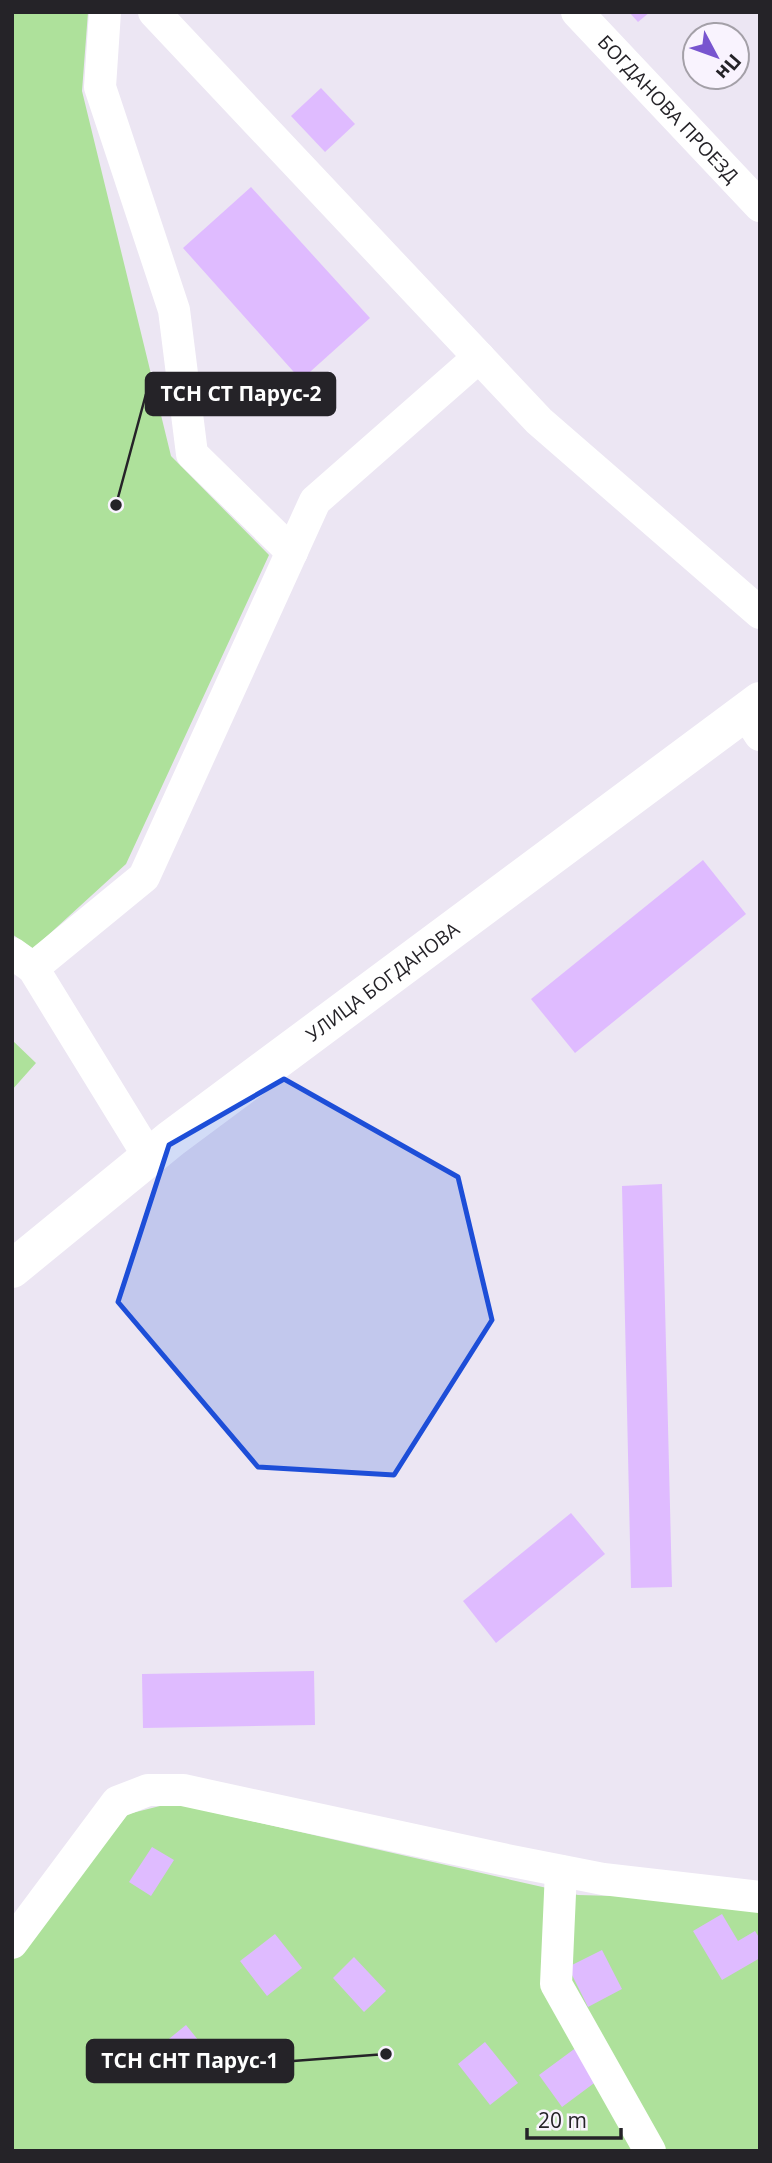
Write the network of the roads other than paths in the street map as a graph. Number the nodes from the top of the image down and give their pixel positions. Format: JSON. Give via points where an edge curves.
{"nodes":[{"id":1,"x":106,"y":12,"type":"edge"},
{"id":2,"x":154,"y":12,"type":"edge"},
{"id":3,"x":578,"y":12,"type":"edge"},
{"id":4,"x":760,"y":206,"type":"edge"},
{"id":5,"x":479,"y":357,"type":"junction"},
{"id":6,"x":292,"y":552,"type":"junction"},
{"id":7,"x":760,"y":613,"type":"edge"},
{"id":8,"x":755,"y":716,"type":"edge"},
{"id":9,"x":23,"y":960,"type":"edge"},
{"id":10,"x":149,"y":1157,"type":"junction"},
{"id":11,"x":12,"y":1269,"type":"edge"},
{"id":12,"x":561,"y":1871,"type":"junction"},
{"id":13,"x":760,"y":1897,"type":"edge"},
{"id":14,"x":12,"y":1943,"type":"edge"},
{"id":15,"x":650,"y":2151,"type":"edge"}],
"edges":[{"from":1,"to":6,"type":"street","via":[[100,87],[174,310],[192,454]]},
{"from":2,"to":5,"type":"street"},
{"from":3,"to":4,"type":"street","name":"БОГДАНОВА ПРОЕЗД"},
{"from":5,"to":6,"type":"street","via":[[315,501]]},
{"from":5,"to":7,"type":"street","via":[[539,421]]},
{"from":6,"to":9,"type":"street","via":[[144,877]]},
{"from":8,"to":10,"type":"main road","name":"УЛИЦА БОГДАНОВА"},
{"from":9,"to":10,"type":"street"},
{"from":10,"to":11,"type":"main road","name":"УЛИЦА БОГДАНОВА"},
{"from":12,"to":13,"type":"street"},
{"from":12,"to":14,"type":"street","via":[[183,1790],[148,1790],[117,1802]]},
{"from":12,"to":15,"type":"street","via":[[556,1984]]}]}
